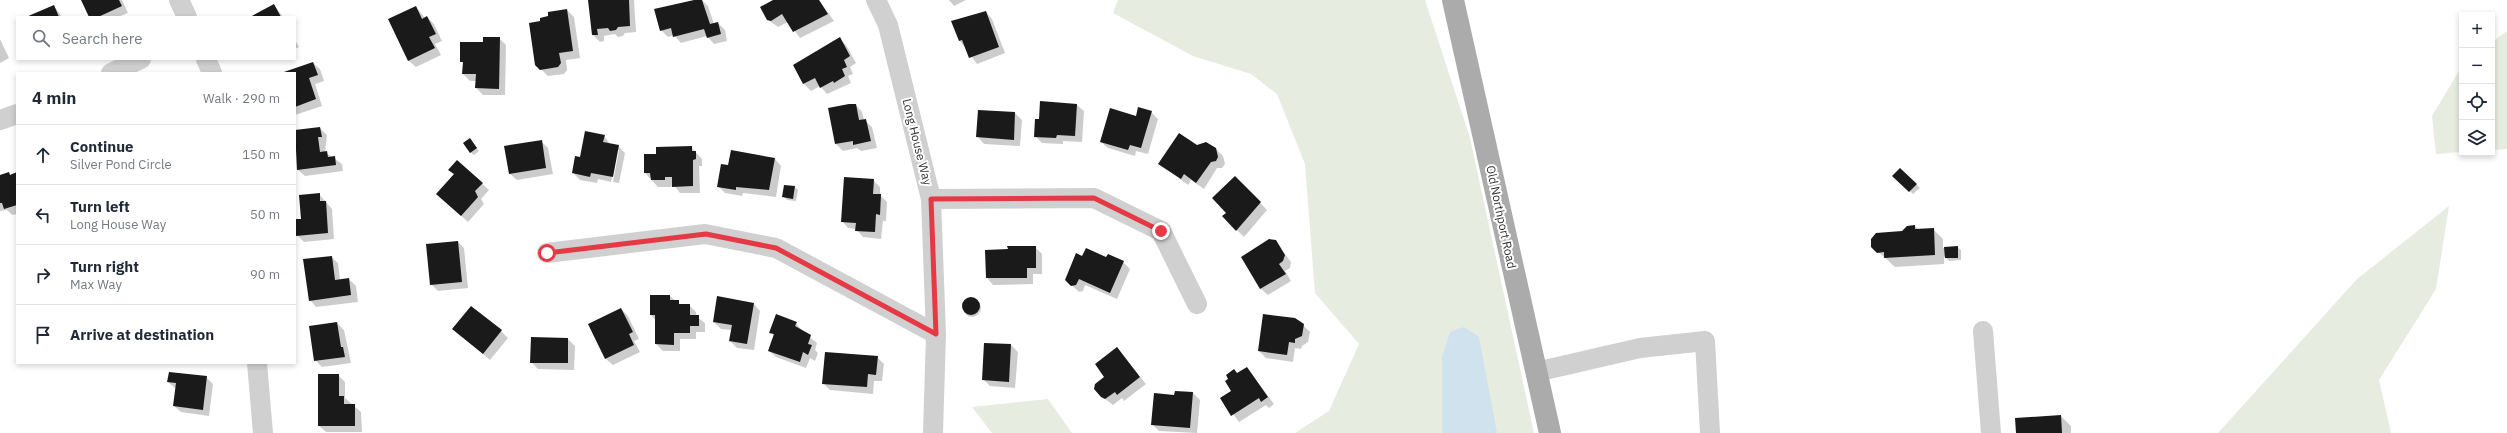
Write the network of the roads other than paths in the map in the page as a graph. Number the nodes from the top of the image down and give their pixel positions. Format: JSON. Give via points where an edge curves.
{"nodes":[{"id":1,"x":179,"y":0,"type":"edge"},
{"id":2,"x":876,"y":0,"type":"edge"},
{"id":3,"x":1453,"y":0,"type":"edge"},
{"id":4,"x":187,"y":16,"type":"edge"},
{"id":5,"x":139,"y":60,"type":"edge"},
{"id":6,"x":206,"y":60,"type":"edge"},
{"id":7,"x":113,"y":72,"type":"edge"},
{"id":8,"x":212,"y":72,"type":"edge"},
{"id":9,"x":16,"y":114,"type":"edge"},
{"id":10,"x":0,"y":120,"type":"edge"},
{"id":11,"x":931,"y":199,"type":"junction"},
{"id":12,"x":547,"y":253,"type":"dead end"},
{"id":13,"x":1197,"y":304,"type":"dead end"},
{"id":14,"x":1983,"y":331,"type":"dead end"},
{"id":15,"x":936,"y":334,"type":"junction"},
{"id":16,"x":257,"y":364,"type":"edge"},
{"id":17,"x":1536,"y":372,"type":"junction"},
{"id":18,"x":262,"y":433,"type":"edge"},
{"id":19,"x":933,"y":433,"type":"edge"},
{"id":20,"x":1550,"y":433,"type":"edge"},
{"id":21,"x":1710,"y":433,"type":"edge"},
{"id":22,"x":1991,"y":433,"type":"edge"}],
"edges":[{"from":1,"to":4,"type":"street"},
{"from":2,"to":11,"type":"street","name":"Long House Way","via":[[888,25]]},
{"from":3,"to":17,"type":"main road","name":"Old Northport Road"},
{"from":5,"to":7,"type":"street"},
{"from":6,"to":8,"type":"street"},
{"from":9,"to":10,"type":"street"},
{"from":11,"to":13,"type":"street","via":[[1094,198],[1161,231]]},
{"from":11,"to":15,"type":"street","name":"Long House Way"},
{"from":12,"to":15,"type":"street","via":[[706,234],[776,248]]},
{"from":14,"to":22,"type":"street"},
{"from":15,"to":19,"type":"street","name":"Long House Way"},
{"from":16,"to":18,"type":"street"},
{"from":17,"to":20,"type":"main road","name":"Old Northport Road"},
{"from":17,"to":21,"type":"street","via":[[1640,348],[1705,341]]}]}
